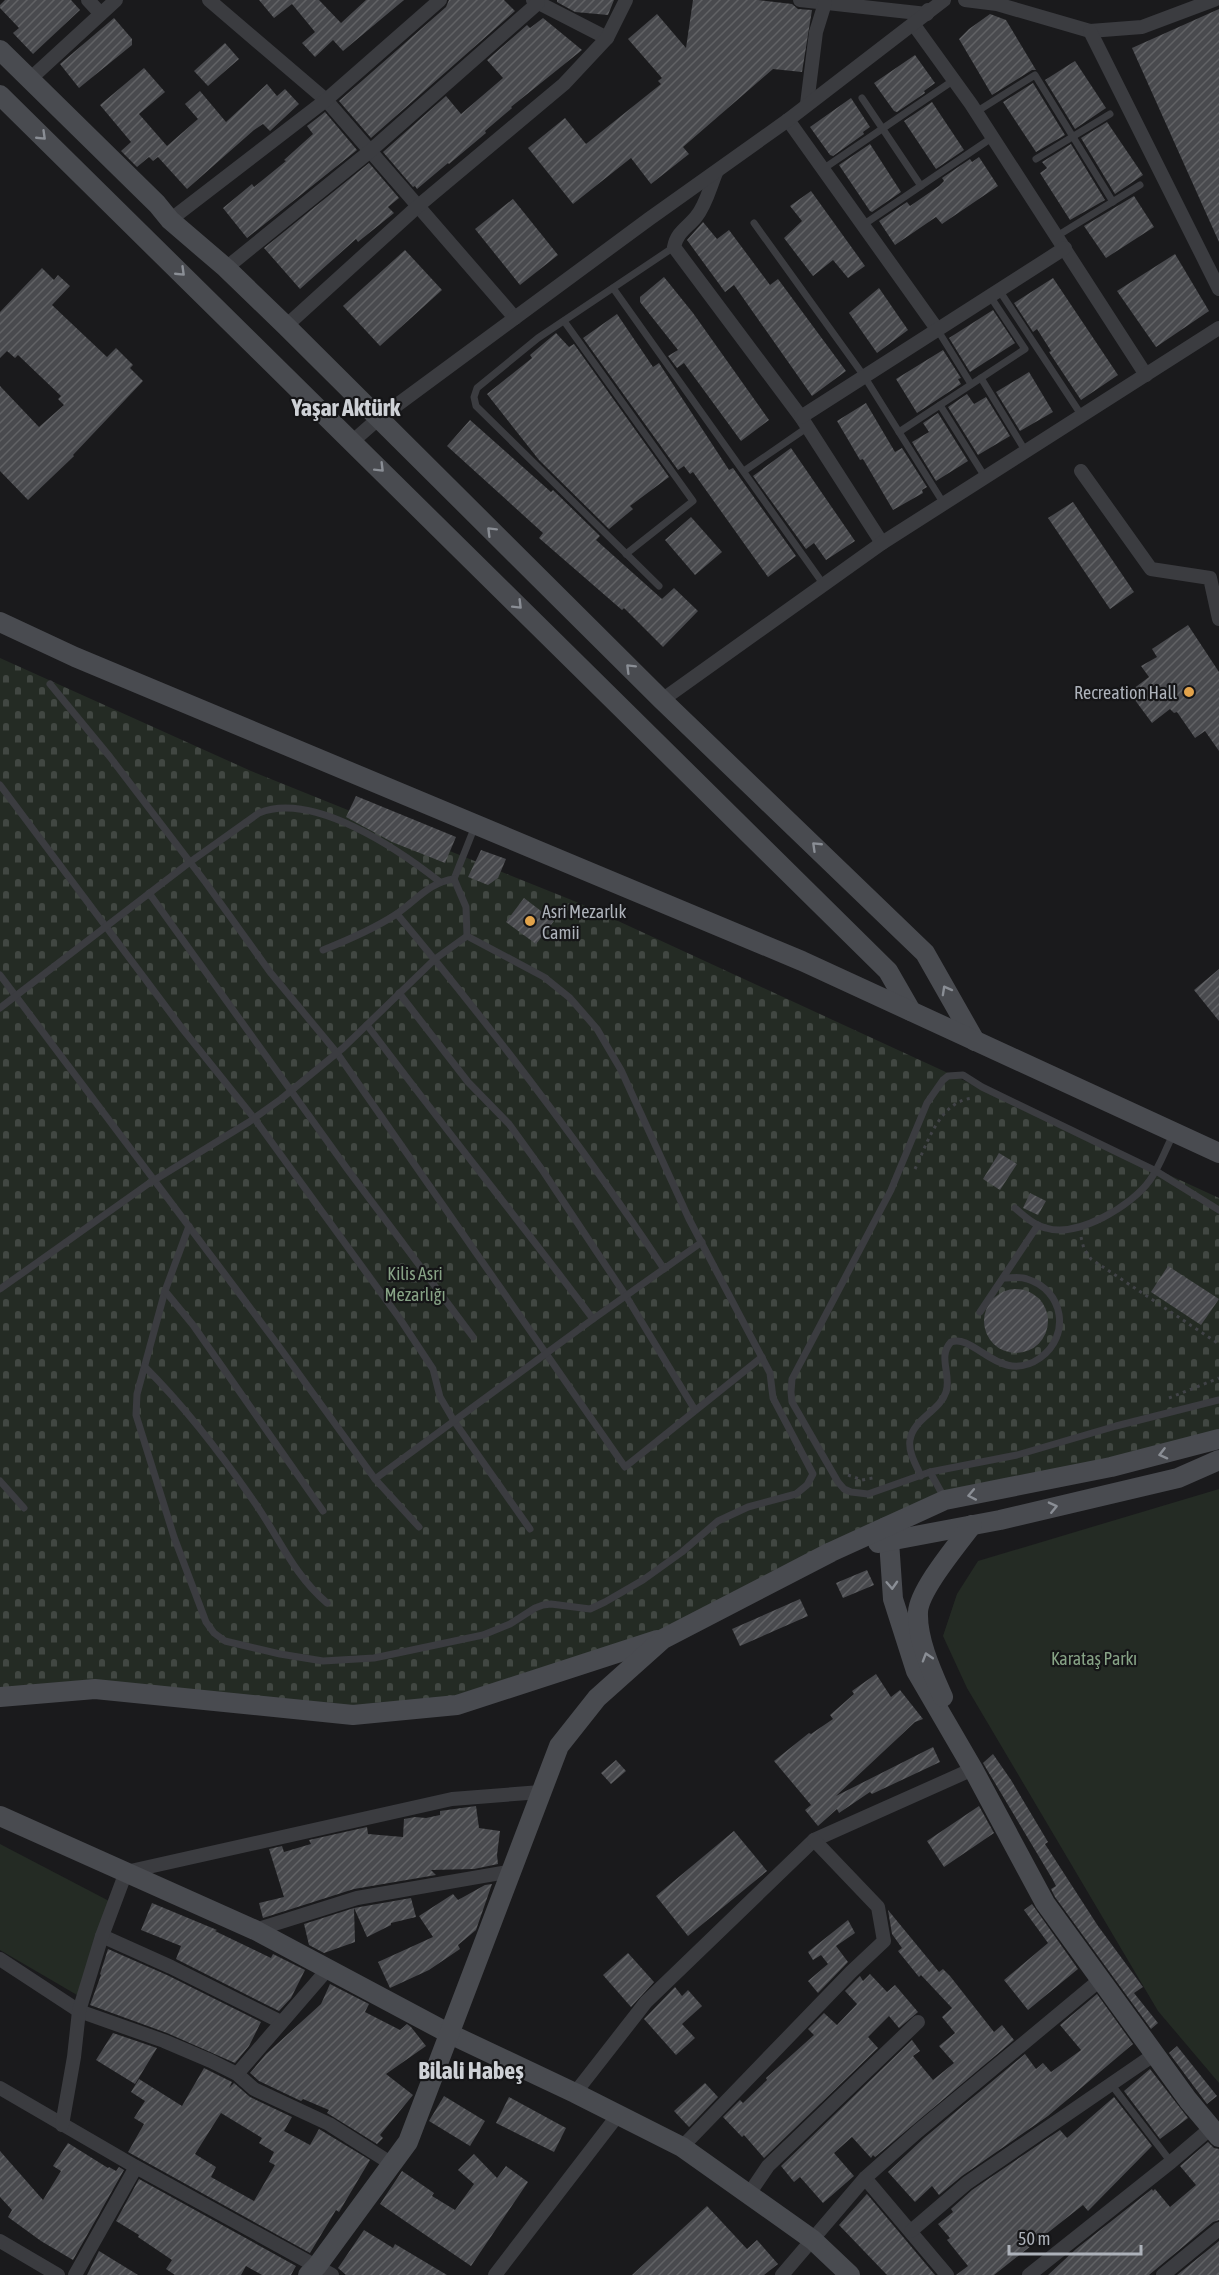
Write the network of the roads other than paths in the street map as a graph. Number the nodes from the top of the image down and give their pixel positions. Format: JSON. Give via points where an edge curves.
{"nodes":[{"id":1,"x":88,"y":0,"type":"edge"},
{"id":2,"x":116,"y":0,"type":"edge"},
{"id":3,"x":209,"y":0,"type":"edge"},
{"id":4,"x":626,"y":0,"type":"edge"},
{"id":5,"x":800,"y":0,"type":"edge"},
{"id":6,"x":930,"y":0,"type":"edge"},
{"id":7,"x":944,"y":0,"type":"edge"},
{"id":8,"x":965,"y":0,"type":"edge"},
{"id":9,"x":1214,"y":0,"type":"edge"},
{"id":10,"x":535,"y":2,"type":"edge"},
{"id":11,"x":432,"y":3,"type":"edge"},
{"id":12,"x":825,"y":3,"type":"junction"},
{"id":13,"x":100,"y":13,"type":"junction"},
{"id":14,"x":927,"y":14,"type":"junction"},
{"id":15,"x":914,"y":25,"type":"junction"},
{"id":16,"x":1090,"y":31,"type":"junction"},
{"id":17,"x":607,"y":38,"type":"junction"},
{"id":18,"x":0,"y":50,"type":"edge"},
{"id":19,"x":29,"y":80,"type":"junction"},
{"id":20,"x":954,"y":80,"type":"junction"},
{"id":21,"x":0,"y":95,"type":"edge"},
{"id":22,"x":861,"y":98,"type":"dead end"},
{"id":23,"x":326,"y":100,"type":"junction"},
{"id":24,"x":807,"y":104,"type":"junction"},
{"id":25,"x":976,"y":112,"type":"junction"},
{"id":26,"x":1110,"y":114,"type":"dead end"},
{"id":27,"x":788,"y":120,"type":"junction"},
{"id":28,"x":882,"y":129,"type":"junction"},
{"id":29,"x":993,"y":137,"type":"junction"},
{"id":30,"x":1072,"y":137,"type":"junction"},
{"id":31,"x":369,"y":152,"type":"junction"},
{"id":32,"x":1036,"y":159,"type":"dead end"},
{"id":33,"x":823,"y":169,"type":"junction"},
{"id":34,"x":716,"y":173,"type":"junction"},
{"id":35,"x":1140,"y":185,"type":"dead end"},
{"id":36,"x":921,"y":186,"type":"junction"},
{"id":37,"x":1113,"y":202,"type":"junction"},
{"id":38,"x":417,"y":207,"type":"junction"},
{"id":39,"x":170,"y":220,"type":"junction"},
{"id":40,"x":754,"y":223,"type":"dead end"},
{"id":41,"x":863,"y":225,"type":"junction"},
{"id":42,"x":1061,"y":242,"type":"junction"},
{"id":43,"x":674,"y":247,"type":"junction"},
{"id":44,"x":226,"y":268,"type":"junction"},
{"id":45,"x":613,"y":288,"type":"junction"},
{"id":46,"x":1219,"y":289,"type":"edge"},
{"id":47,"x":995,"y":293,"type":"junction"},
{"id":48,"x":515,"y":318,"type":"junction"},
{"id":49,"x":564,"y":321,"type":"junction"},
{"id":50,"x":286,"y":326,"type":"junction"},
{"id":51,"x":1219,"y":328,"type":"edge"},
{"id":52,"x":938,"y":329,"type":"junction"},
{"id":53,"x":1146,"y":375,"type":"junction"},
{"id":54,"x":864,"y":376,"type":"junction"},
{"id":55,"x":981,"y":378,"type":"junction"},
{"id":56,"x":971,"y":384,"type":"junction"},
{"id":57,"x":940,"y":405,"type":"junction"},
{"id":58,"x":1082,"y":416,"type":"junction"},
{"id":59,"x":378,"y":419,"type":"junction"},
{"id":60,"x":804,"y":422,"type":"junction"},
{"id":61,"x":899,"y":432,"type":"junction"},
{"id":62,"x":353,"y":441,"type":"junction"},
{"id":63,"x":1026,"y":452,"type":"junction"},
{"id":64,"x":744,"y":471,"type":"junction"},
{"id":65,"x":1082,"y":471,"type":"dead end"},
{"id":66,"x":985,"y":477,"type":"junction"},
{"id":67,"x":944,"y":504,"type":"junction"},
{"id":68,"x":882,"y":543,"type":"junction"},
{"id":69,"x":626,"y":554,"type":"junction"},
{"id":70,"x":659,"y":585,"type":"dead end"},
{"id":71,"x":824,"y":585,"type":"junction"},
{"id":72,"x":1219,"y":619,"type":"edge"},
{"id":73,"x":0,"y":622,"type":"edge"},
{"id":74,"x":50,"y":684,"type":"dead end"},
{"id":75,"x":662,"y":700,"type":"junction"},
{"id":76,"x":0,"y":785,"type":"edge"},
{"id":77,"x":476,"y":825,"type":"junction"},
{"id":78,"x":190,"y":862,"type":"junction"},
{"id":79,"x":454,"y":879,"type":"junction"},
{"id":80,"x":440,"y":882,"type":"junction"},
{"id":81,"x":149,"y":893,"type":"junction"},
{"id":82,"x":397,"y":914,"type":"junction"},
{"id":83,"x":106,"y":927,"type":"junction"},
{"id":84,"x":467,"y":936,"type":"junction"},
{"id":85,"x":323,"y":950,"type":"dead end"},
{"id":86,"x":435,"y":959,"type":"junction"},
{"id":87,"x":0,"y":975,"type":"edge"},
{"id":88,"x":399,"y":993,"type":"junction"},
{"id":89,"x":15,"y":996,"type":"junction"},
{"id":90,"x":0,"y":1008,"type":"edge"},
{"id":91,"x":911,"y":1011,"type":"junction"},
{"id":92,"x":367,"y":1025,"type":"junction"},
{"id":93,"x":975,"y":1041,"type":"junction"},
{"id":94,"x":337,"y":1053,"type":"junction"},
{"id":95,"x":292,"y":1090,"type":"junction"},
{"id":96,"x":254,"y":1118,"type":"junction"},
{"id":97,"x":1174,"y":1132,"type":"junction"},
{"id":98,"x":1219,"y":1153,"type":"edge"},
{"id":99,"x":1156,"y":1171,"type":"junction"},
{"id":100,"x":154,"y":1180,"type":"junction"},
{"id":101,"x":1015,"y":1209,"type":"dead end"},
{"id":102,"x":1219,"y":1210,"type":"edge"},
{"id":103,"x":1038,"y":1225,"type":"junction"},
{"id":104,"x":189,"y":1226,"type":"junction"},
{"id":105,"x":702,"y":1242,"type":"junction"},
{"id":106,"x":664,"y":1269,"type":"junction"},
{"id":107,"x":1004,"y":1278,"type":"junction"},
{"id":108,"x":0,"y":1289,"type":"edge"},
{"id":109,"x":165,"y":1291,"type":"junction"},
{"id":110,"x":626,"y":1296,"type":"junction"},
{"id":111,"x":980,"y":1312,"type":"dead end"},
{"id":112,"x":593,"y":1318,"type":"junction"},
{"id":113,"x":473,"y":1337,"type":"dead end"},
{"id":114,"x":546,"y":1354,"type":"junction"},
{"id":115,"x":762,"y":1357,"type":"junction"},
{"id":116,"x":145,"y":1367,"type":"junction"},
{"id":117,"x":1219,"y":1400,"type":"edge"},
{"id":118,"x":695,"y":1410,"type":"junction"},
{"id":119,"x":454,"y":1421,"type":"junction"},
{"id":120,"x":1219,"y":1439,"type":"edge"},
{"id":121,"x":1219,"y":1460,"type":"edge"},
{"id":122,"x":930,"y":1472,"type":"junction"},
{"id":123,"x":921,"y":1476,"type":"junction"},
{"id":124,"x":375,"y":1479,"type":"junction"},
{"id":125,"x":0,"y":1481,"type":"edge"},
{"id":126,"x":945,"y":1500,"type":"junction"},
{"id":127,"x":24,"y":1508,"type":"dead end"},
{"id":128,"x":323,"y":1511,"type":"dead end"},
{"id":129,"x":972,"y":1525,"type":"junction"},
{"id":130,"x":419,"y":1527,"type":"dead end"},
{"id":131,"x":530,"y":1529,"type":"dead end"},
{"id":132,"x":888,"y":1534,"type":"junction"},
{"id":133,"x":327,"y":1603,"type":"dead end"},
{"id":134,"x":663,"y":1639,"type":"junction"},
{"id":135,"x":0,"y":1697,"type":"edge"},
{"id":136,"x":973,"y":1769,"type":"junction"},
{"id":137,"x":541,"y":1792,"type":"junction"},
{"id":138,"x":0,"y":1816,"type":"edge"},
{"id":139,"x":814,"y":1840,"type":"junction"},
{"id":140,"x":513,"y":1870,"type":"junction"},
{"id":141,"x":126,"y":1872,"type":"junction"},
{"id":142,"x":255,"y":1929,"type":"junction"},
{"id":143,"x":102,"y":1936,"type":"junction"},
{"id":144,"x":0,"y":1959,"type":"edge"},
{"id":145,"x":327,"y":1970,"type":"junction"},
{"id":146,"x":1101,"y":1980,"type":"junction"},
{"id":147,"x":79,"y":2011,"type":"junction"},
{"id":148,"x":281,"y":2022,"type":"junction"},
{"id":149,"x":918,"y":2022,"type":"dead end"},
{"id":150,"x":450,"y":2034,"type":"junction"},
{"id":151,"x":1155,"y":2054,"type":"junction"},
{"id":152,"x":237,"y":2074,"type":"junction"},
{"id":153,"x":1111,"y":2084,"type":"junction"},
{"id":154,"x":0,"y":2088,"type":"edge"},
{"id":155,"x":574,"y":2093,"type":"junction"},
{"id":156,"x":618,"y":2115,"type":"junction"},
{"id":157,"x":62,"y":2125,"type":"junction"},
{"id":158,"x":1215,"y":2132,"type":"edge"},
{"id":159,"x":682,"y":2147,"type":"junction"},
{"id":160,"x":1172,"y":2162,"type":"junction"},
{"id":161,"x":392,"y":2164,"type":"junction"},
{"id":162,"x":136,"y":2167,"type":"junction"},
{"id":163,"x":865,"y":2178,"type":"junction"},
{"id":164,"x":749,"y":2194,"type":"junction"},
{"id":165,"x":1219,"y":2229,"type":"edge"},
{"id":166,"x":911,"y":2231,"type":"junction"},
{"id":167,"x":813,"y":2240,"type":"junction"},
{"id":168,"x":0,"y":2241,"type":"edge"},
{"id":169,"x":319,"y":2272,"type":"edge"},
{"id":170,"x":58,"y":2275,"type":"edge"},
{"id":171,"x":75,"y":2275,"type":"edge"},
{"id":172,"x":495,"y":2275,"type":"edge"},
{"id":173,"x":782,"y":2275,"type":"edge"},
{"id":174,"x":850,"y":2275,"type":"edge"},
{"id":175,"x":947,"y":2275,"type":"edge"},
{"id":176,"x":1029,"y":2275,"type":"edge"},
{"id":177,"x":1163,"y":2275,"type":"edge"}],
"edges":[{"from":1,"to":13,"type":"street"},
{"from":2,"to":13,"type":"street"},
{"from":3,"to":23,"type":"street"},
{"from":4,"to":17,"type":"street"},
{"from":5,"to":12,"type":"street"},
{"from":6,"to":14,"type":"street"},
{"from":7,"to":14,"type":"street"},
{"from":8,"to":16,"type":"street","via":[[997,4]]},
{"from":9,"to":16,"type":"street","via":[[1142,27]]},
{"from":10,"to":17,"type":"street"},
{"from":10,"to":31,"type":"street"},
{"from":11,"to":23,"type":"street"},
{"from":12,"to":14,"type":"street"},
{"from":12,"to":24,"type":"street","via":[[816,32]]},
{"from":13,"to":19,"type":"street"},
{"from":14,"to":15,"type":"street"},
{"from":15,"to":20,"type":"street"},
{"from":15,"to":24,"type":"street"},
{"from":16,"to":46,"type":"street"},
{"from":17,"to":38,"type":"street","via":[[564,84]]},
{"from":18,"to":19,"type":"street"},
{"from":19,"to":39,"type":"street"},
{"from":20,"to":25,"type":"street"},
{"from":20,"to":28,"type":"lane"},
{"from":21,"to":62,"type":"street","one_way":true},
{"from":22,"to":28,"type":"lane"},
{"from":23,"to":31,"type":"street"},
{"from":23,"to":39,"type":"street"},
{"from":24,"to":27,"type":"street"},
{"from":25,"to":29,"type":"street"},
{"from":25,"to":30,"type":"lane","via":[[1035,75]]},
{"from":26,"to":30,"type":"lane"},
{"from":27,"to":33,"type":"street"},
{"from":27,"to":34,"type":"street"},
{"from":28,"to":33,"type":"lane"},
{"from":28,"to":36,"type":"lane"},
{"from":29,"to":36,"type":"lane"},
{"from":29,"to":42,"type":"street"},
{"from":30,"to":32,"type":"lane"},
{"from":30,"to":37,"type":"lane"},
{"from":31,"to":38,"type":"street"},
{"from":31,"to":44,"type":"street"},
{"from":33,"to":41,"type":"street"},
{"from":34,"to":43,"type":"street","via":[[700,210],[676,237]]},
{"from":34,"to":48,"type":"street"},
{"from":35,"to":37,"type":"lane"},
{"from":36,"to":41,"type":"lane"},
{"from":37,"to":42,"type":"lane"},
{"from":38,"to":48,"type":"street"},
{"from":38,"to":50,"type":"street"},
{"from":39,"to":44,"type":"street"},
{"from":40,"to":54,"type":"lane"},
{"from":41,"to":52,"type":"street"},
{"from":42,"to":47,"type":"street"},
{"from":42,"to":53,"type":"street"},
{"from":43,"to":45,"type":"lane"},
{"from":43,"to":60,"type":"street"},
{"from":44,"to":50,"type":"street"},
{"from":45,"to":49,"type":"lane"},
{"from":45,"to":64,"type":"lane"},
{"from":47,"to":52,"type":"street"},
{"from":47,"to":55,"type":"lane","via":[[1024,350]]},
{"from":47,"to":58,"type":"lane"},
{"from":48,"to":59,"type":"street"},
{"from":49,"to":69,"type":"lane","via":[[693,501]]},
{"from":49,"to":69,"type":"lane","via":[[477,388],[474,402]]},
{"from":50,"to":59,"type":"street"},
{"from":51,"to":53,"type":"street"},
{"from":52,"to":54,"type":"street"},
{"from":52,"to":56,"type":"lane"},
{"from":53,"to":58,"type":"street"},
{"from":54,"to":60,"type":"street"},
{"from":54,"to":61,"type":"lane"},
{"from":55,"to":56,"type":"lane"},
{"from":55,"to":63,"type":"lane"},
{"from":56,"to":57,"type":"lane"},
{"from":57,"to":61,"type":"lane"},
{"from":57,"to":66,"type":"lane"},
{"from":58,"to":63,"type":"street"},
{"from":59,"to":62,"type":"street"},
{"from":75,"to":59,"type":"street","one_way":true},
{"from":60,"to":64,"type":"lane"},
{"from":60,"to":68,"type":"street"},
{"from":61,"to":67,"type":"lane"},
{"from":62,"to":91,"type":"street","one_way":true,"via":[[888,971]]},
{"from":63,"to":66,"type":"street"},
{"from":64,"to":71,"type":"lane"},
{"from":65,"to":72,"type":"street","via":[[1151,568],[1210,578]]},
{"from":66,"to":67,"type":"street"},
{"from":67,"to":68,"type":"street"},
{"from":68,"to":71,"type":"street"},
{"from":69,"to":70,"type":"lane"},
{"from":71,"to":75,"type":"street"},
{"from":73,"to":77,"type":"street"},
{"from":74,"to":78,"type":"lane"},
{"from":93,"to":75,"type":"street","one_way":true,"via":[[925,953]]},
{"from":76,"to":83,"type":"lane"},
{"from":77,"to":79,"type":"lane"},
{"from":77,"to":91,"type":"street","via":[[802,961]]},
{"from":78,"to":80,"type":"lane","via":[[259,813],[277,807],[298,807],[368,834]]},
{"from":78,"to":81,"type":"lane"},
{"from":78,"to":94,"type":"lane","via":[[270,972]]},
{"from":79,"to":80,"type":"lane"},
{"from":79,"to":84,"type":"lane","via":[[466,907]]},
{"from":80,"to":82,"type":"lane"},
{"from":81,"to":83,"type":"lane"},
{"from":81,"to":95,"type":"lane"},
{"from":82,"to":85,"type":"lane"},
{"from":82,"to":86,"type":"lane"},
{"from":83,"to":89,"type":"lane"},
{"from":83,"to":96,"type":"lane"},
{"from":84,"to":86,"type":"lane"},
{"from":84,"to":105,"type":"lane","via":[[544,977],[570,998],[597,1029],[621,1070]]},
{"from":86,"to":88,"type":"lane"},
{"from":86,"to":106,"type":"lane","via":[[577,1142]]},
{"from":87,"to":89,"type":"lane"},
{"from":88,"to":92,"type":"lane"},
{"from":88,"to":110,"type":"lane","via":[[468,1082],[510,1124]]},
{"from":89,"to":90,"type":"lane"},
{"from":89,"to":100,"type":"lane"},
{"from":91,"to":93,"type":"street"},
{"from":92,"to":94,"type":"lane"},
{"from":92,"to":112,"type":"lane"},
{"from":93,"to":97,"type":"street"},
{"from":94,"to":95,"type":"lane"},
{"from":94,"to":114,"type":"lane"},
{"from":95,"to":96,"type":"lane"},
{"from":95,"to":113,"type":"lane"},
{"from":96,"to":100,"type":"lane"},
{"from":96,"to":119,"type":"lane","via":[[400,1319],[433,1369],[440,1396]]},
{"from":97,"to":98,"type":"street"},
{"from":97,"to":99,"type":"lane"},
{"from":99,"to":102,"type":"lane"},
{"from":99,"to":103,"type":"lane","via":[[1141,1192],[1106,1216],[1062,1230]]},
{"from":99,"to":123,"type":"lane","via":[[963,1075],[943,1080],[927,1103],[891,1190],[813,1336],[791,1386],[792,1402],[844,1489],[868,1494]]},
{"from":100,"to":104,"type":"lane"},
{"from":100,"to":108,"type":"lane"},
{"from":101,"to":103,"type":"lane"},
{"from":103,"to":107,"type":"lane"},
{"from":104,"to":109,"type":"lane"},
{"from":104,"to":124,"type":"lane"},
{"from":105,"to":106,"type":"lane"},
{"from":105,"to":115,"type":"lane"},
{"from":106,"to":110,"type":"lane"},
{"from":107,"to":111,"type":"lane"},
{"from":107,"to":123,"type":"lane","via":[[1025,1278],[1049,1293],[1060,1311],[1058,1337],[1038,1359],[1015,1366],[993,1360],[964,1341],[951,1342],[944,1355],[946,1393],[910,1441]]},
{"from":109,"to":116,"type":"lane"},
{"from":109,"to":128,"type":"lane"},
{"from":110,"to":112,"type":"lane"},
{"from":110,"to":118,"type":"lane"},
{"from":112,"to":114,"type":"lane"},
{"from":114,"to":118,"type":"lane","via":[[625,1467]]},
{"from":114,"to":119,"type":"lane"},
{"from":115,"to":116,"type":"lane","via":[[770,1373],[773,1398],[813,1474],[802,1490],[728,1515],[643,1580],[590,1609],[543,1605],[483,1635],[402,1654],[345,1661],[301,1658],[236,1643],[219,1637],[209,1628],[174,1537],[138,1424],[137,1394]]},
{"from":115,"to":118,"type":"lane"},
{"from":116,"to":133,"type":"lane","via":[[196,1423],[260,1510],[296,1570]]},
{"from":117,"to":122,"type":"lane","via":[[1017,1455]]},
{"from":119,"to":124,"type":"lane"},
{"from":119,"to":131,"type":"lane"},
{"from":120,"to":126,"type":"street","one_way":true,"via":[[1111,1467]]},
{"from":129,"to":121,"type":"street","one_way":true,"via":[[1178,1478]]},
{"from":122,"to":123,"type":"lane"},
{"from":122,"to":126,"type":"lane"},
{"from":124,"to":130,"type":"lane"},
{"from":125,"to":127,"type":"lane"},
{"from":126,"to":132,"type":"street"},
{"from":129,"to":132,"type":"street"},
{"from":136,"to":129,"type":"street","one_way":true,"via":[[925,1655],[918,1611],[930,1583]]},
{"from":132,"to":134,"type":"street","via":[[831,1552]]},
{"from":132,"to":136,"type":"street","one_way":true,"via":[[893,1599],[916,1671]]},
{"from":134,"to":135,"type":"street","via":[[458,1705],[353,1715],[95,1689]]},
{"from":134,"to":137,"type":"street","via":[[597,1698],[559,1746]]},
{"from":136,"to":139,"type":"street"},
{"from":136,"to":146,"type":"street","via":[[1045,1903]]},
{"from":137,"to":140,"type":"street"},
{"from":137,"to":141,"type":"street","via":[[452,1799]]},
{"from":138,"to":141,"type":"street"},
{"from":139,"to":155,"type":"street","via":[[646,2002]]},
{"from":139,"to":159,"type":"street","via":[[878,1907],[884,1941]]},
{"from":140,"to":142,"type":"street","via":[[357,1898]]},
{"from":140,"to":150,"type":"street"},
{"from":141,"to":142,"type":"street"},
{"from":141,"to":143,"type":"street"},
{"from":142,"to":145,"type":"street"},
{"from":143,"to":147,"type":"street"},
{"from":143,"to":148,"type":"street"},
{"from":144,"to":147,"type":"street"},
{"from":145,"to":148,"type":"street"},
{"from":145,"to":150,"type":"street"},
{"from":146,"to":151,"type":"street"},
{"from":146,"to":163,"type":"street"},
{"from":147,"to":152,"type":"street","via":[[164,2041]]},
{"from":147,"to":157,"type":"street"},
{"from":148,"to":152,"type":"street"},
{"from":149,"to":164,"type":"street","via":[[768,2166]]},
{"from":150,"to":155,"type":"street"},
{"from":150,"to":161,"type":"street","via":[[408,2142]]},
{"from":151,"to":153,"type":"street"},
{"from":151,"to":158,"type":"street"},
{"from":152,"to":161,"type":"street","via":[[254,2089],[329,2124]]},
{"from":153,"to":160,"type":"lane"},
{"from":153,"to":166,"type":"street","via":[[967,2183]]},
{"from":154,"to":157,"type":"street"},
{"from":155,"to":156,"type":"street"},
{"from":156,"to":159,"type":"street"},
{"from":156,"to":172,"type":"street"},
{"from":157,"to":162,"type":"street"},
{"from":158,"to":160,"type":"street"},
{"from":159,"to":164,"type":"street"},
{"from":160,"to":176,"type":"street"},
{"from":161,"to":169,"type":"street"},
{"from":162,"to":169,"type":"street"},
{"from":162,"to":171,"type":"street"},
{"from":163,"to":166,"type":"street"},
{"from":163,"to":167,"type":"street"},
{"from":164,"to":167,"type":"street"},
{"from":165,"to":177,"type":"street"},
{"from":166,"to":175,"type":"street"},
{"from":167,"to":173,"type":"street"},
{"from":167,"to":174,"type":"street"},
{"from":168,"to":170,"type":"street"}]}
